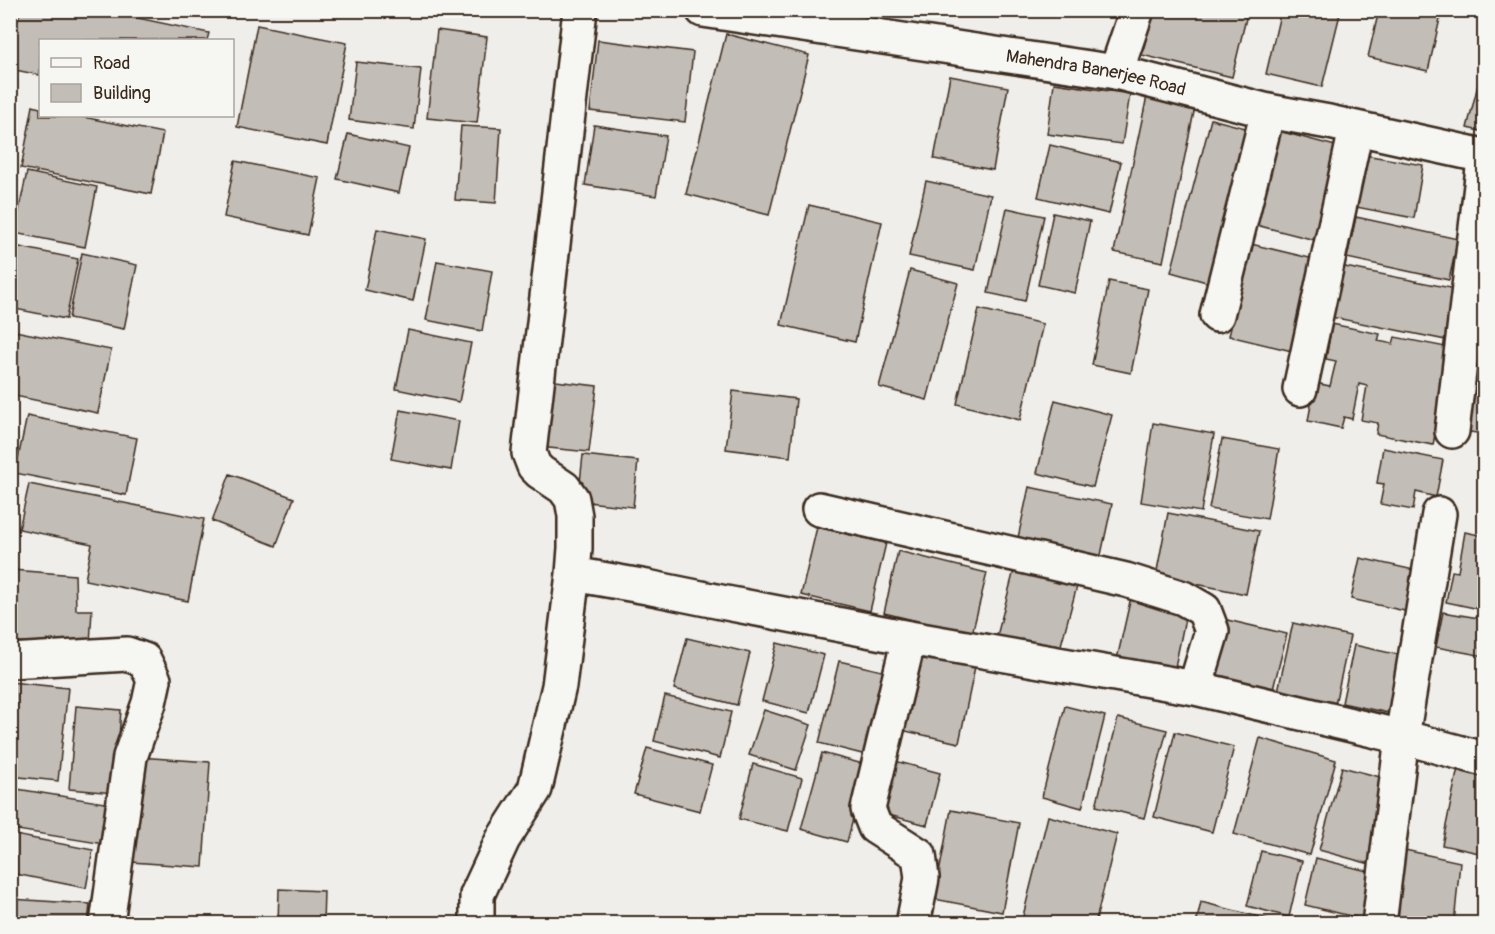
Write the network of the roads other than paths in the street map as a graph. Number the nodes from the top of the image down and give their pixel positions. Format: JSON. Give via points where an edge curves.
{"nodes":[{"id":1,"x":580,"y":10,"type":"edge"},
{"id":2,"x":703,"y":10,"type":"edge"},
{"id":3,"x":1137,"y":10,"type":"edge"},
{"id":4,"x":1116,"y":72,"type":"junction"},
{"id":5,"x":1268,"y":111,"type":"junction"},
{"id":6,"x":1356,"y":129,"type":"junction"},
{"id":7,"x":1485,"y":158,"type":"edge"},
{"id":8,"x":1217,"y":315,"type":"dead end"},
{"id":9,"x":1300,"y":388,"type":"dead end"},
{"id":10,"x":1452,"y":431,"type":"dead end"},
{"id":11,"x":819,"y":509,"type":"dead end"},
{"id":12,"x":1439,"y":514,"type":"dead end"},
{"id":13,"x":573,"y":574,"type":"junction"},
{"id":14,"x":909,"y":638,"type":"junction"},
{"id":15,"x":10,"y":661,"type":"edge"},
{"id":16,"x":1195,"y":688,"type":"junction"},
{"id":17,"x":1402,"y":737,"type":"junction"},
{"id":18,"x":1485,"y":759,"type":"edge"},
{"id":19,"x":108,"y":924,"type":"edge"},
{"id":20,"x":477,"y":924,"type":"edge"},
{"id":21,"x":913,"y":924,"type":"edge"},
{"id":22,"x":1379,"y":924,"type":"edge"}],
"edges":[{"from":1,"to":13,"type":"street","via":[[529,453],[534,466],[564,488],[572,499]]},
{"from":2,"to":4,"type":"street","name":"Mahendra Banerjee Road"},
{"from":3,"to":4,"type":"street"},
{"from":4,"to":5,"type":"street","name":"Mahendra Banerjee Road"},
{"from":5,"to":6,"type":"street","name":"Mahendra Banerjee Road"},
{"from":5,"to":8,"type":"street"},
{"from":6,"to":7,"type":"street","name":"Mahendra Banerjee Road"},
{"from":6,"to":9,"type":"street"},
{"from":7,"to":10,"type":"street"},
{"from":11,"to":16,"type":"street","via":[[1126,580],[1183,598],[1204,610],[1212,631]]},
{"from":12,"to":17,"type":"street"},
{"from":13,"to":14,"type":"street"},
{"from":13,"to":20,"type":"street","via":[[559,686],[535,789],[502,839],[477,895]]},
{"from":14,"to":16,"type":"street"},
{"from":14,"to":21,"type":"street","via":[[868,809],[875,827],[919,855],[922,878]]},
{"from":15,"to":19,"type":"street","via":[[127,654],[144,660],[154,680],[130,757]]},
{"from":16,"to":17,"type":"street"},
{"from":17,"to":18,"type":"street"},
{"from":17,"to":22,"type":"street"}]}
